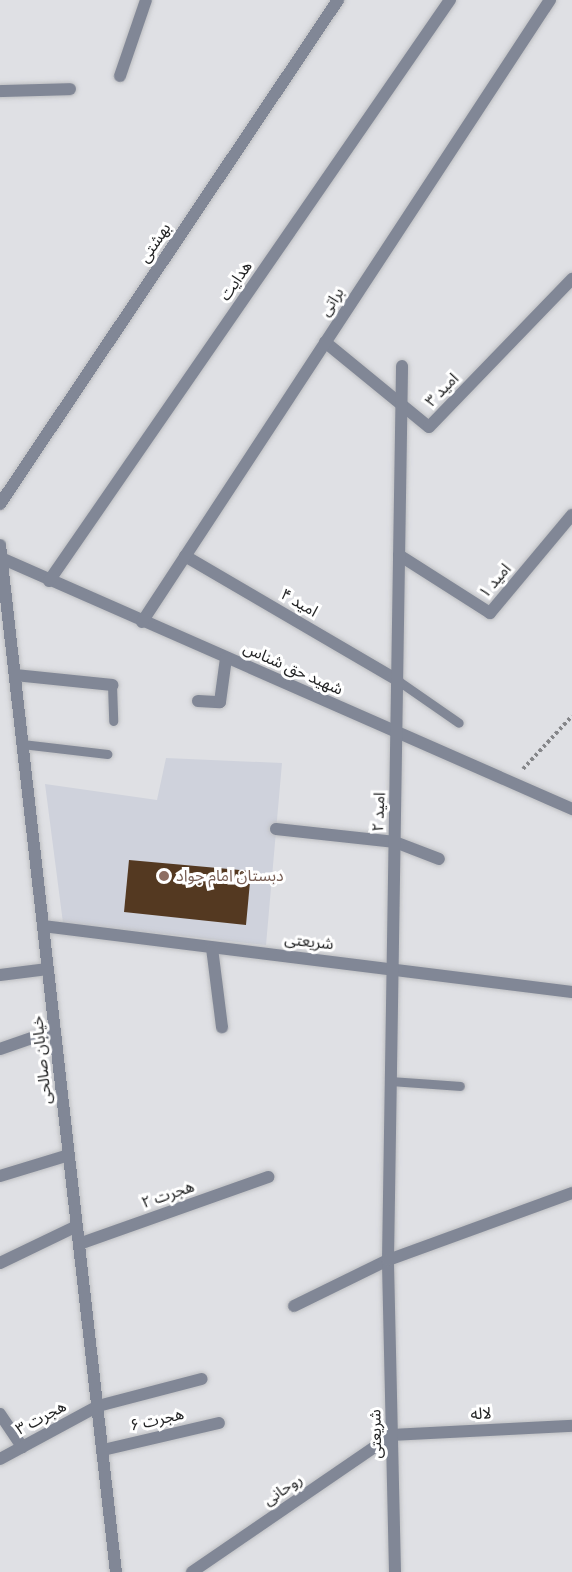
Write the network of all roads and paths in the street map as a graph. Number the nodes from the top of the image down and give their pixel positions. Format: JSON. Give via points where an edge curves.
{"nodes":[{"id":1,"x":146,"y":0,"type":"edge"},
{"id":2,"x":338,"y":0,"type":"edge"},
{"id":3,"x":450,"y":0,"type":"edge"},
{"id":4,"x":550,"y":0,"type":"edge"},
{"id":5,"x":120,"y":76,"type":"dead end"},
{"id":6,"x":70,"y":89,"type":"dead end"},
{"id":7,"x":0,"y":91,"type":"edge"},
{"id":8,"x":572,"y":279,"type":"edge"},
{"id":9,"x":325,"y":342,"type":"junction"},
{"id":10,"x":402,"y":366,"type":"dead end"},
{"id":11,"x":401,"y":401,"type":"junction"},
{"id":12,"x":0,"y":504,"type":"edge"},
{"id":13,"x":572,"y":515,"type":"edge"},
{"id":14,"x":0,"y":545,"type":"edge"},
{"id":15,"x":399,"y":555,"type":"junction"},
{"id":16,"x":185,"y":556,"type":"junction"},
{"id":17,"x":2,"y":558,"type":"junction"},
{"id":18,"x":49,"y":581,"type":"junction"},
{"id":19,"x":142,"y":622,"type":"junction"},
{"id":20,"x":5,"y":626,"type":"edge"},
{"id":21,"x":226,"y":658,"type":"junction"},
{"id":22,"x":15,"y":675,"type":"junction"},
{"id":23,"x":397,"y":680,"type":"junction"},
{"id":24,"x":112,"y":685,"type":"joint"},
{"id":25,"x":198,"y":701,"type":"dead end"},
{"id":26,"x":572,"y":716,"type":"edge"},
{"id":27,"x":113,"y":722,"type":"dead end"},
{"id":28,"x":459,"y":723,"type":"dead end"},
{"id":29,"x":398,"y":733,"type":"junction"},
{"id":30,"x":22,"y":744,"type":"junction"},
{"id":31,"x":107,"y":754,"type":"dead end"},
{"id":32,"x":510,"y":783,"type":"junction"},
{"id":33,"x":572,"y":809,"type":"edge"},
{"id":34,"x":276,"y":829,"type":"dead end"},
{"id":35,"x":395,"y":842,"type":"junction"},
{"id":36,"x":440,"y":859,"type":"dead end"},
{"id":37,"x":43,"y":926,"type":"junction"},
{"id":38,"x":212,"y":948,"type":"junction"},
{"id":39,"x":393,"y":967,"type":"junction"},
{"id":40,"x":48,"y":969,"type":"junction"},
{"id":41,"x":0,"y":975,"type":"edge"},
{"id":42,"x":572,"y":992,"type":"edge"},
{"id":43,"x":222,"y":1027,"type":"dead end"},
{"id":44,"x":55,"y":1030,"type":"junction"},
{"id":45,"x":0,"y":1049,"type":"edge"},
{"id":46,"x":391,"y":1081,"type":"junction"},
{"id":47,"x":460,"y":1086,"type":"dead end"},
{"id":48,"x":69,"y":1155,"type":"junction"},
{"id":49,"x":0,"y":1176,"type":"edge"},
{"id":50,"x":268,"y":1177,"type":"dead end"},
{"id":51,"x":572,"y":1193,"type":"edge"},
{"id":52,"x":77,"y":1226,"type":"junction"},
{"id":53,"x":79,"y":1244,"type":"junction"},
{"id":54,"x":388,"y":1260,"type":"junction"},
{"id":55,"x":0,"y":1263,"type":"edge"},
{"id":56,"x":294,"y":1306,"type":"dead end"},
{"id":57,"x":202,"y":1379,"type":"dead end"},
{"id":58,"x":98,"y":1406,"type":"junction"},
{"id":59,"x":0,"y":1414,"type":"edge"},
{"id":60,"x":219,"y":1423,"type":"dead end"},
{"id":61,"x":572,"y":1426,"type":"edge"},
{"id":62,"x":392,"y":1436,"type":"junction"},
{"id":63,"x":22,"y":1447,"type":"junction"},
{"id":64,"x":103,"y":1450,"type":"junction"},
{"id":65,"x":0,"y":1459,"type":"edge"},
{"id":66,"x":116,"y":1572,"type":"edge"},
{"id":67,"x":192,"y":1572,"type":"edge"},
{"id":68,"x":395,"y":1572,"type":"edge"}],
"edges":[{"from":1,"to":5,"type":"street"},
{"from":2,"to":12,"type":"street","name":"بهشتی"},
{"from":3,"to":18,"type":"street","name":"هدایت"},
{"from":4,"to":9,"type":"street","name":"براتی"},
{"from":6,"to":7,"type":"street"},
{"from":8,"to":11,"type":"street","name":"امید ۳","via":[[429,427]]},
{"from":9,"to":11,"type":"street","name":"امید ۳"},
{"from":9,"to":16,"type":"street","name":"براتی"},
{"from":10,"to":11,"type":"street","name":"امید ۲"},
{"from":11,"to":15,"type":"street","name":"امید ۲"},
{"from":13,"to":15,"type":"street","name":"امید ۱","via":[[490,613]]},
{"from":14,"to":17,"type":"street","name":"خیابان صالحی"},
{"from":15,"to":23,"type":"street","name":"امید ۲"},
{"from":16,"to":19,"type":"street","name":"براتی"},
{"from":16,"to":23,"type":"street","name":"امید ۴"},
{"from":17,"to":18,"type":"street","name":"شهید حق شناس"},
{"from":17,"to":20,"type":"street","name":"خیابان صالحی"},
{"from":18,"to":19,"type":"street","name":"شهید حق شناس"},
{"from":19,"to":21,"type":"street","name":"شهید حق شناس"},
{"from":20,"to":22,"type":"street","name":"خیابان صالحی"},
{"from":21,"to":25,"type":"street","via":[[220,702]]},
{"from":21,"to":29,"type":"street","name":"شهید حق شناس"},
{"from":22,"to":24,"type":"street"},
{"from":22,"to":30,"type":"street","name":"خیابان صالحی"},
{"from":23,"to":28,"type":"lane"},
{"from":23,"to":29,"type":"street","name":"امید ۲"},
{"from":24,"to":27,"type":"lane"},
{"from":26,"to":32,"type":"path"},
{"from":29,"to":32,"type":"street","name":"شهید حق شناس"},
{"from":29,"to":35,"type":"street","name":"امید ۲"},
{"from":30,"to":31,"type":"lane"},
{"from":30,"to":37,"type":"street","name":"خیابان صالحی"},
{"from":32,"to":33,"type":"street","name":"شهید حق شناس"},
{"from":34,"to":35,"type":"street"},
{"from":35,"to":36,"type":"street"},
{"from":35,"to":39,"type":"street","name":"امید ۲"},
{"from":37,"to":38,"type":"street","name":"شریعتی"},
{"from":37,"to":40,"type":"street","name":"خیابان صالحی"},
{"from":38,"to":39,"type":"street","name":"شریعتی"},
{"from":38,"to":43,"type":"street"},
{"from":39,"to":42,"type":"street","name":"شریعتی"},
{"from":39,"to":46,"type":"street","name":"امید ۲"},
{"from":40,"to":41,"type":"street"},
{"from":40,"to":44,"type":"street","name":"خیابان صالحی"},
{"from":44,"to":45,"type":"street"},
{"from":44,"to":48,"type":"street","name":"خیابان صالحی"},
{"from":46,"to":47,"type":"lane"},
{"from":46,"to":54,"type":"street","name":"امید ۲"},
{"from":48,"to":49,"type":"street"},
{"from":48,"to":52,"type":"street","name":"خیابان صالحی"},
{"from":50,"to":53,"type":"street","name":"هجرت ۲"},
{"from":51,"to":54,"type":"street"},
{"from":52,"to":53,"type":"street","name":"خیابان صالحی"},
{"from":52,"to":55,"type":"street"},
{"from":53,"to":58,"type":"street","name":"خیابان صالحی"},
{"from":54,"to":56,"type":"street"},
{"from":54,"to":62,"type":"street","name":"شریعتی"},
{"from":57,"to":58,"type":"street","name":"هجرت ۳"},
{"from":58,"to":63,"type":"street","name":"هجرت ۳"},
{"from":58,"to":64,"type":"street","name":"خیابان صالحی"},
{"from":59,"to":63,"type":"street"},
{"from":60,"to":64,"type":"street","name":"هجرت ۶"},
{"from":61,"to":62,"type":"street","name":"لاله"},
{"from":62,"to":67,"type":"street","name":"روحانی"},
{"from":62,"to":68,"type":"street","name":"شریعتی"},
{"from":63,"to":65,"type":"street","name":"هجرت ۳"},
{"from":64,"to":66,"type":"street","name":"خیابان صالحی"}]}
